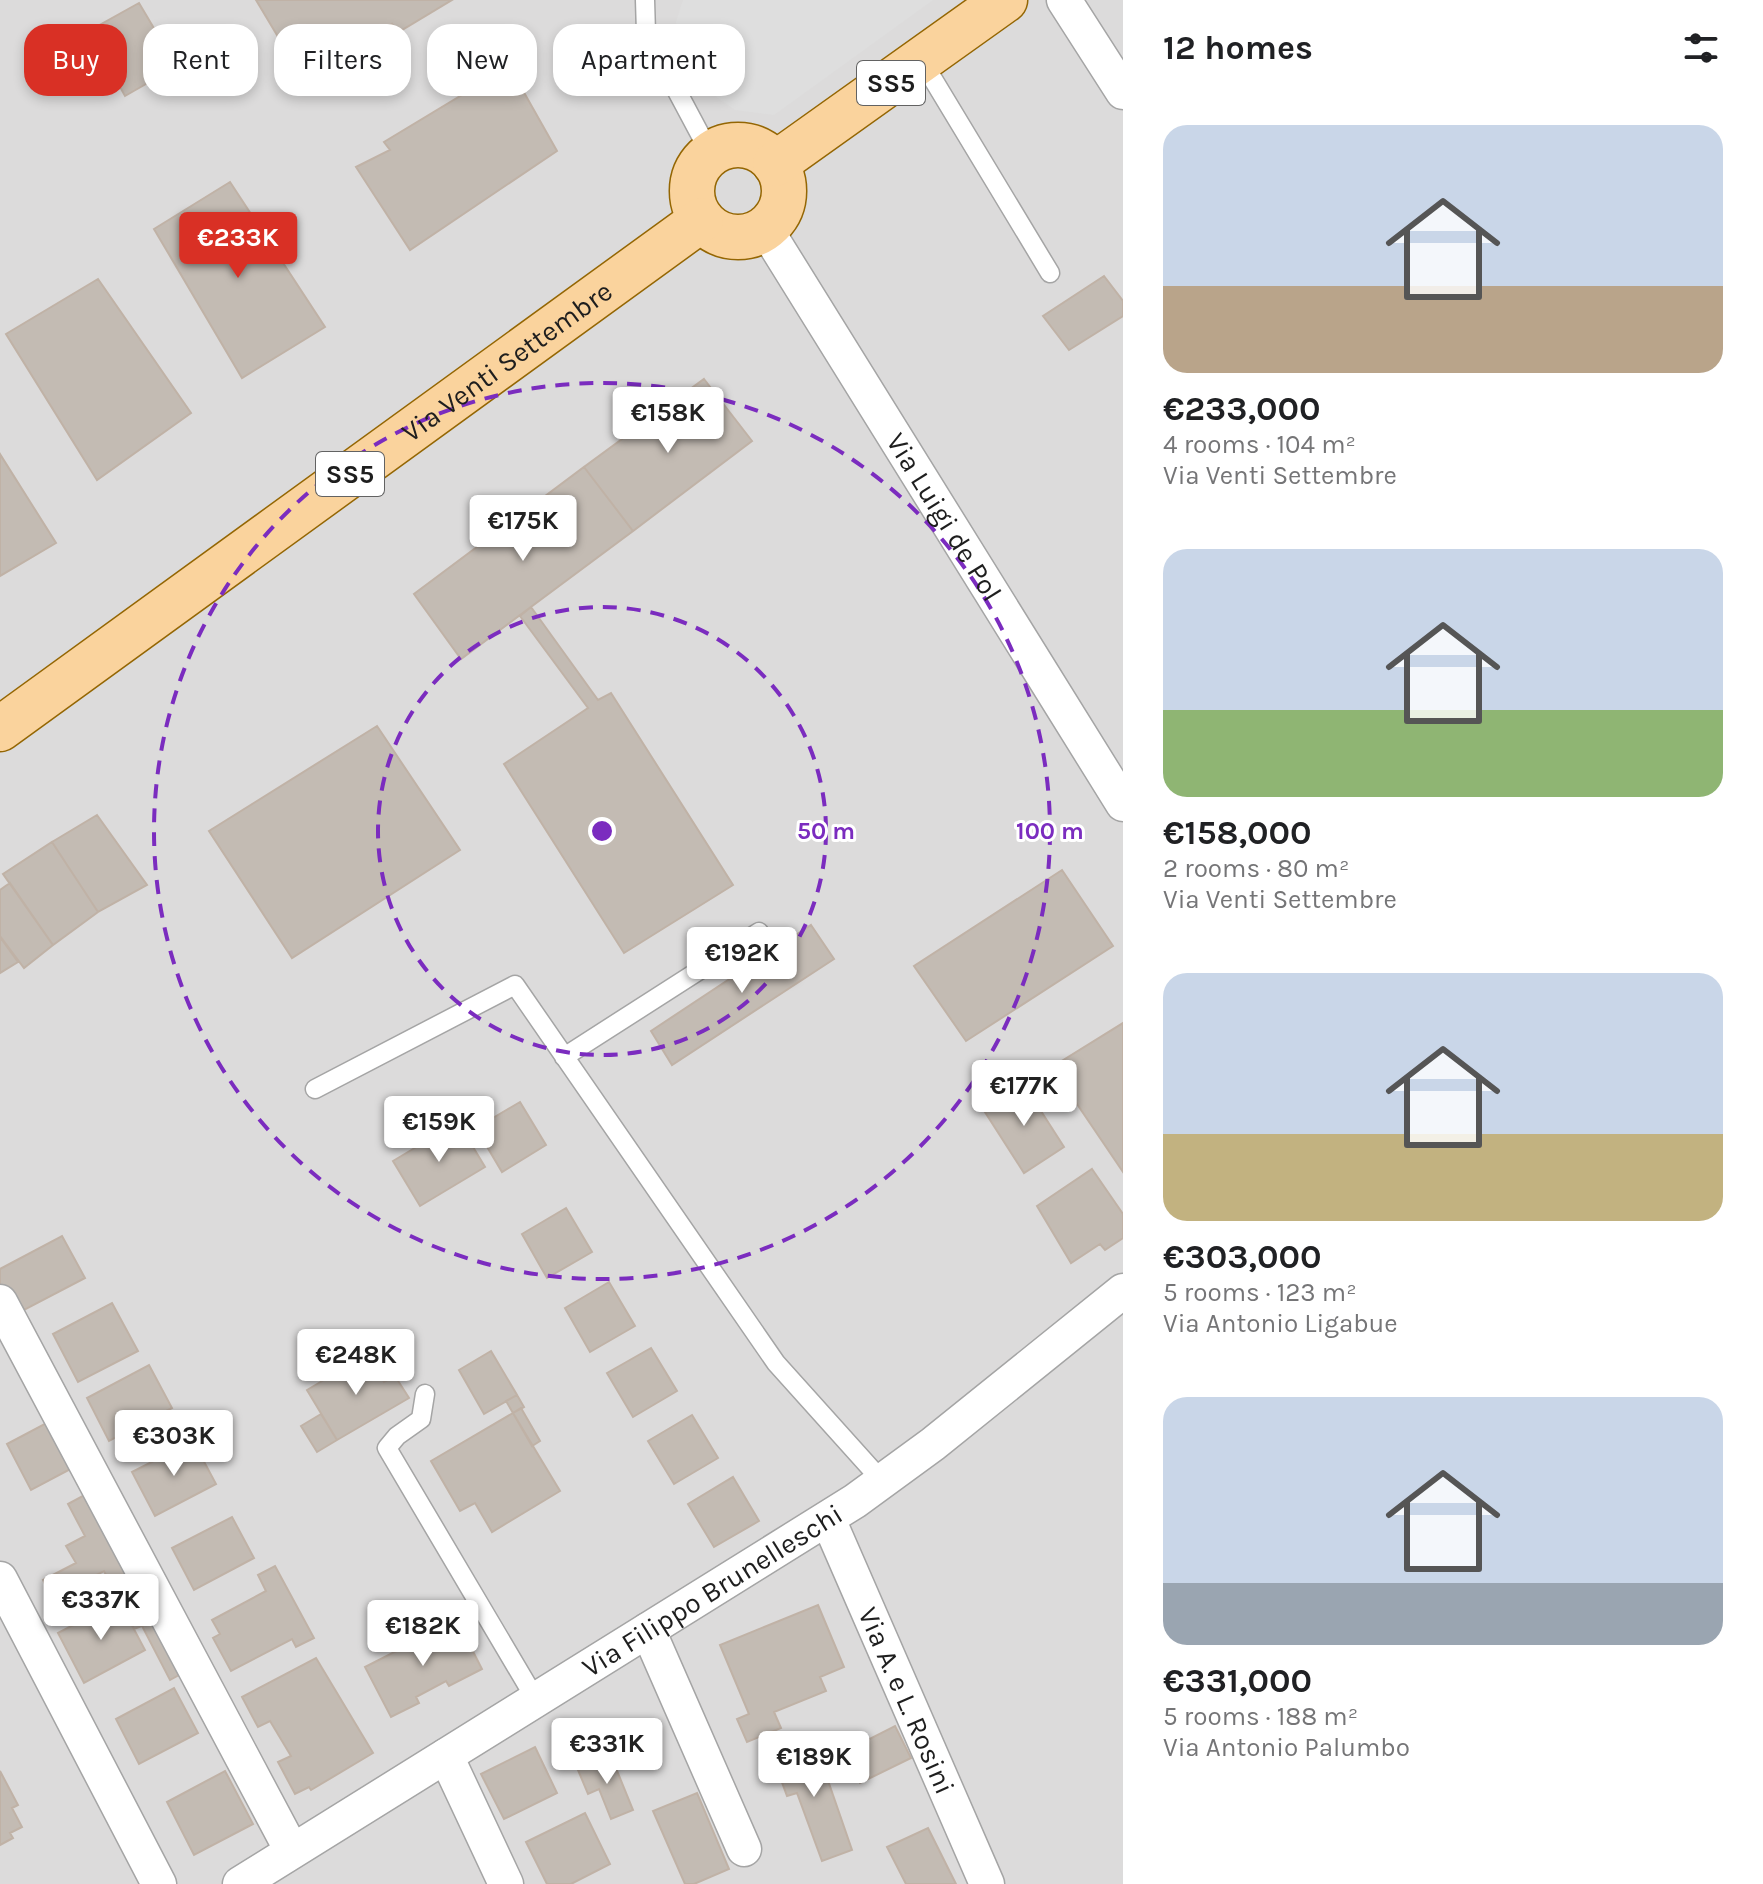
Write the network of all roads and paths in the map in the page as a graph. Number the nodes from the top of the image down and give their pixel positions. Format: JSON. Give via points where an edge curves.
{"nodes":[{"id":1,"x":645,"y":0,"type":"edge"},
{"id":2,"x":1005,"y":0,"type":"edge"},
{"id":3,"x":1064,"y":0,"type":"edge"},
{"id":4,"x":922,"y":61,"type":"junction"},
{"id":5,"x":1123,"y":92,"type":"edge"},
{"id":6,"x":710,"y":153,"type":"junction"},
{"id":7,"x":775,"y":164,"type":"junction"},
{"id":8,"x":701,"y":220,"type":"junction"},
{"id":9,"x":765,"y":228,"type":"junction"},
{"id":10,"x":1050,"y":273,"type":"dead end"},
{"id":11,"x":0,"y":729,"type":"edge"},
{"id":12,"x":1123,"y":804,"type":"edge"},
{"id":13,"x":759,"y":932,"type":"dead end"},
{"id":14,"x":564,"y":1057,"type":"junction"},
{"id":15,"x":315,"y":1089,"type":"dead end"},
{"id":16,"x":1123,"y":1291,"type":"edge"},
{"id":17,"x":0,"y":1302,"type":"edge"},
{"id":18,"x":425,"y":1394,"type":"dead end"},
{"id":19,"x":883,"y":1482,"type":"junction"},
{"id":20,"x":828,"y":1519,"type":"junction"},
{"id":21,"x":0,"y":1579,"type":"edge"},
{"id":22,"x":648,"y":1630,"type":"junction"},
{"id":23,"x":536,"y":1700,"type":"junction"},
{"id":24,"x":446,"y":1756,"type":"junction"},
{"id":25,"x":744,"y":1849,"type":"dead end"},
{"id":26,"x":292,"y":1851,"type":"junction"},
{"id":27,"x":245,"y":1883,"type":"edge"},
{"id":28,"x":159,"y":1884,"type":"edge"},
{"id":29,"x":506,"y":1884,"type":"edge"},
{"id":30,"x":987,"y":1884,"type":"edge"}],
"edges":[{"from":1,"to":6,"type":"lane","via":[[646,33]]},
{"from":2,"to":4,"type":"main road","number":"SS5"},
{"from":3,"to":5,"type":"street"},
{"from":4,"to":7,"type":"main road","number":"SS5"},
{"from":4,"to":10,"type":"lane"},
{"from":6,"to":7,"type":"main road","via":[[723,147],[752,147]]},
{"from":6,"to":8,"type":"main road","via":[[693,177],[693,207]]},
{"from":7,"to":9,"type":"main road","via":[[784,191],[775,218]]},
{"from":8,"to":9,"type":"main road","via":[[724,235],[738,237]]},
{"from":8,"to":11,"type":"main road","name":"Via Venti Settembre","number":"SS5"},
{"from":9,"to":12,"type":"street","name":"Via Luigi de Pol"},
{"from":13,"to":14,"type":"lane"},
{"from":14,"to":15,"type":"lane","via":[[515,985]]},
{"from":14,"to":19,"type":"lane","via":[[776,1363]]},
{"from":16,"to":19,"type":"street","name":"Via Filippo Brunelleschi"},
{"from":17,"to":26,"type":"street"},
{"from":18,"to":23,"type":"lane","via":[[421,1419],[387,1448]]},
{"from":19,"to":20,"type":"street","name":"Via Filippo Brunelleschi"},
{"from":20,"to":22,"type":"street","name":"Via Filippo Brunelleschi"},
{"from":20,"to":30,"type":"street","name":"Via A. e L. Rosini"},
{"from":21,"to":28,"type":"street"},
{"from":22,"to":23,"type":"street","name":"Via Filippo Brunelleschi"},
{"from":22,"to":25,"type":"street"},
{"from":23,"to":24,"type":"street","name":"Via Filippo Brunelleschi"},
{"from":24,"to":26,"type":"street","name":"Via Filippo Brunelleschi"},
{"from":24,"to":29,"type":"street"},
{"from":26,"to":27,"type":"street","name":"Via Filippo Brunelleschi"}]}
